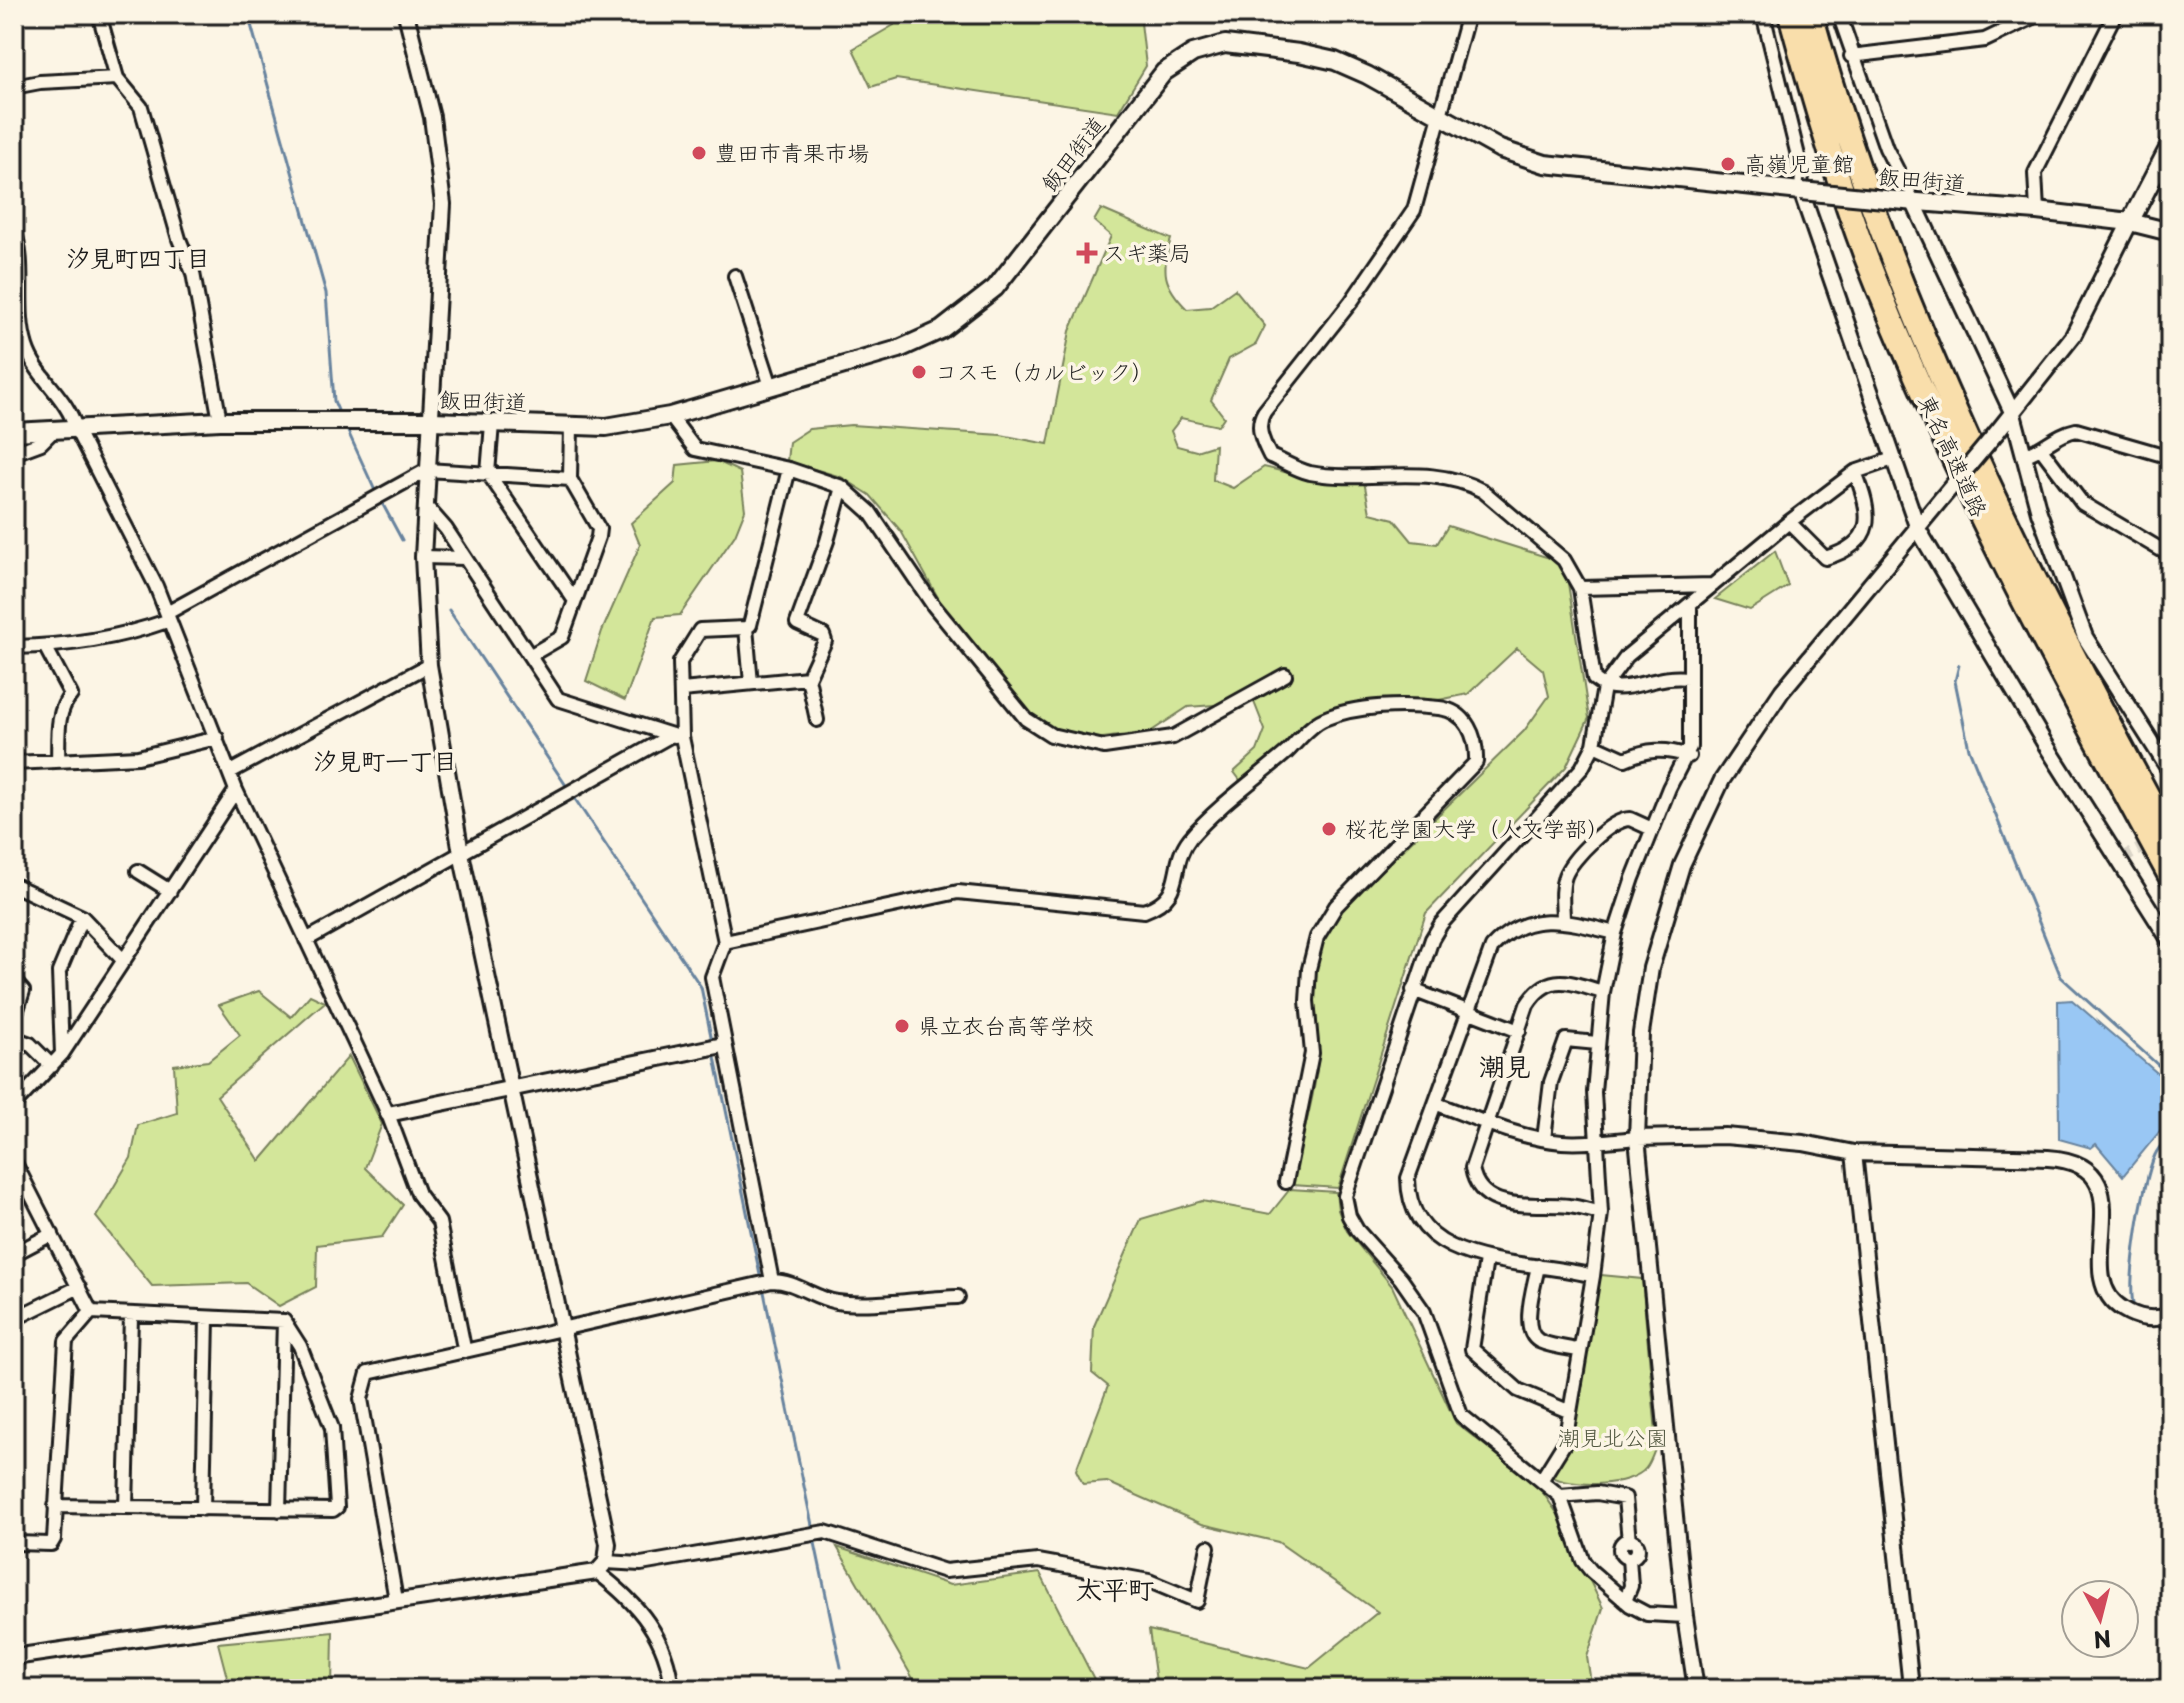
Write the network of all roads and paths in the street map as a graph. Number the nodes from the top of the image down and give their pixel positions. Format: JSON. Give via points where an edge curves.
{"nodes":[{"id":1,"x":99,"y":14,"type":"edge"},
{"id":2,"x":406,"y":14,"type":"edge"},
{"id":3,"x":1468,"y":14,"type":"edge"},
{"id":4,"x":1763,"y":14,"type":"edge"},
{"id":5,"x":1790,"y":14,"type":"edge"},
{"id":6,"x":1811,"y":14,"type":"edge"},
{"id":7,"x":1839,"y":14,"type":"edge"},
{"id":8,"x":2040,"y":14,"type":"edge"},
{"id":9,"x":2115,"y":14,"type":"edge"},
{"id":10,"x":1851,"y":56,"type":"junction"},
{"id":11,"x":117,"y":78,"type":"junction"},
{"id":12,"x":14,"y":87,"type":"edge"},
{"id":13,"x":1438,"y":116,"type":"junction"},
{"id":14,"x":2170,"y":145,"type":"edge"},
{"id":15,"x":1801,"y":191,"type":"junction"},
{"id":16,"x":1909,"y":202,"type":"junction"},
{"id":17,"x":2037,"y":211,"type":"junction"},
{"id":18,"x":2130,"y":222,"type":"junction"},
{"id":19,"x":14,"y":230,"type":"edge"},
{"id":20,"x":2170,"y":232,"type":"edge"},
{"id":21,"x":735,"y":276,"type":"dead end"},
{"id":22,"x":771,"y":386,"type":"junction"},
{"id":23,"x":2013,"y":414,"type":"junction"},
{"id":24,"x":670,"y":416,"type":"junction"},
{"id":25,"x":220,"y":421,"type":"junction"},
{"id":26,"x":432,"y":421,"type":"junction"},
{"id":27,"x":492,"y":424,"type":"junction"},
{"id":28,"x":571,"y":426,"type":"junction"},
{"id":29,"x":56,"y":429,"type":"junction"},
{"id":30,"x":76,"y":429,"type":"junction"},
{"id":31,"x":14,"y":432,"type":"edge"},
{"id":32,"x":2042,"y":450,"type":"junction"},
{"id":33,"x":14,"y":453,"type":"edge"},
{"id":34,"x":2025,"y":455,"type":"junction"},
{"id":35,"x":2170,"y":457,"type":"edge"},
{"id":36,"x":1893,"y":459,"type":"junction"},
{"id":37,"x":789,"y":469,"type":"junction"},
{"id":38,"x":427,"y":470,"type":"junction"},
{"id":39,"x":1855,"y":472,"type":"junction"},
{"id":40,"x":488,"y":473,"type":"junction"},
{"id":41,"x":570,"y":479,"type":"junction"},
{"id":42,"x":842,"y":487,"type":"junction"},
{"id":43,"x":425,"y":505,"type":"junction"},
{"id":44,"x":1789,"y":522,"type":"junction"},
{"id":45,"x":1918,"y":529,"type":"junction"},
{"id":46,"x":2170,"y":555,"type":"edge"},
{"id":47,"x":423,"y":557,"type":"junction"},
{"id":48,"x":465,"y":558,"type":"junction"},
{"id":49,"x":1713,"y":585,"type":"junction"},
{"id":50,"x":1580,"y":588,"type":"junction"},
{"id":51,"x":575,"y":601,"type":"junction"},
{"id":52,"x":1690,"y":604,"type":"junction"},
{"id":53,"x":167,"y":617,"type":"junction"},
{"id":54,"x":746,"y":628,"type":"junction"},
{"id":55,"x":45,"y":646,"type":"junction"},
{"id":56,"x":14,"y":647,"type":"edge"},
{"id":57,"x":531,"y":655,"type":"junction"},
{"id":58,"x":429,"y":665,"type":"junction"},
{"id":59,"x":1285,"y":675,"type":"dead end"},
{"id":60,"x":808,"y":678,"type":"junction"},
{"id":61,"x":1688,"y":678,"type":"junction"},
{"id":62,"x":751,"y":683,"type":"junction"},
{"id":63,"x":1604,"y":687,"type":"junction"},
{"id":64,"x":682,"y":690,"type":"junction"},
{"id":65,"x":817,"y":720,"type":"dead end"},
{"id":66,"x":676,"y":736,"type":"junction"},
{"id":67,"x":217,"y":738,"type":"junction"},
{"id":68,"x":1594,"y":745,"type":"junction"},
{"id":69,"x":1689,"y":756,"type":"junction"},
{"id":70,"x":58,"y":761,"type":"junction"},
{"id":71,"x":14,"y":763,"type":"edge"},
{"id":72,"x":2170,"y":771,"type":"edge"},
{"id":73,"x":230,"y":772,"type":"junction"},
{"id":74,"x":236,"y":790,"type":"junction"},
{"id":75,"x":1652,"y":829,"type":"junction"},
{"id":76,"x":2170,"y":837,"type":"edge"},
{"id":77,"x":461,"y":853,"type":"junction"},
{"id":78,"x":138,"y":871,"type":"dead end"},
{"id":79,"x":2170,"y":876,"type":"edge"},
{"id":80,"x":14,"y":885,"type":"edge"},
{"id":81,"x":170,"y":891,"type":"junction"},
{"id":82,"x":82,"y":917,"type":"junction"},
{"id":83,"x":1563,"y":920,"type":"junction"},
{"id":84,"x":1615,"y":933,"type":"junction"},
{"id":85,"x":306,"y":940,"type":"junction"},
{"id":86,"x":2170,"y":941,"type":"edge"},
{"id":87,"x":725,"y":942,"type":"junction"},
{"id":88,"x":124,"y":961,"type":"junction"},
{"id":89,"x":14,"y":981,"type":"edge"},
{"id":90,"x":1413,"y":990,"type":"junction"},
{"id":91,"x":1603,"y":992,"type":"junction"},
{"id":92,"x":1470,"y":1010,"type":"junction"},
{"id":93,"x":14,"y":1019,"type":"edge"},
{"id":94,"x":1519,"y":1031,"type":"junction"},
{"id":95,"x":14,"y":1038,"type":"edge"},
{"id":96,"x":1597,"y":1043,"type":"junction"},
{"id":97,"x":723,"y":1045,"type":"junction"},
{"id":98,"x":62,"y":1054,"type":"junction"},
{"id":99,"x":52,"y":1066,"type":"junction"},
{"id":100,"x":512,"y":1087,"type":"junction"},
{"id":101,"x":1437,"y":1104,"type":"junction"},
{"id":102,"x":14,"y":1105,"type":"edge"},
{"id":103,"x":388,"y":1114,"type":"junction"},
{"id":104,"x":1488,"y":1124,"type":"junction"},
{"id":105,"x":1637,"y":1138,"type":"junction"},
{"id":106,"x":1544,"y":1139,"type":"junction"},
{"id":107,"x":1596,"y":1141,"type":"junction"},
{"id":108,"x":1854,"y":1153,"type":"junction"},
{"id":109,"x":14,"y":1161,"type":"edge"},
{"id":110,"x":1286,"y":1182,"type":"dead end"},
{"id":111,"x":1601,"y":1213,"type":"junction"},
{"id":112,"x":52,"y":1234,"type":"junction"},
{"id":113,"x":14,"y":1254,"type":"edge"},
{"id":114,"x":1486,"y":1260,"type":"junction"},
{"id":115,"x":1538,"y":1266,"type":"junction"},
{"id":116,"x":1593,"y":1276,"type":"junction"},
{"id":117,"x":772,"y":1281,"type":"junction"},
{"id":118,"x":79,"y":1287,"type":"junction"},
{"id":119,"x":958,"y":1297,"type":"dead end"},
{"id":120,"x":91,"y":1312,"type":"junction"},
{"id":121,"x":131,"y":1316,"type":"junction"},
{"id":122,"x":2170,"y":1316,"type":"edge"},
{"id":123,"x":207,"y":1318,"type":"junction"},
{"id":124,"x":14,"y":1319,"type":"edge"},
{"id":125,"x":284,"y":1321,"type":"junction"},
{"id":126,"x":560,"y":1329,"type":"junction"},
{"id":127,"x":464,"y":1348,"type":"junction"},
{"id":128,"x":1578,"y":1350,"type":"junction"},
{"id":129,"x":1568,"y":1411,"type":"junction"},
{"id":130,"x":1542,"y":1479,"type":"junction"},
{"id":131,"x":1560,"y":1496,"type":"junction"},
{"id":132,"x":55,"y":1506,"type":"junction"},
{"id":133,"x":126,"y":1507,"type":"junction"},
{"id":134,"x":203,"y":1509,"type":"junction"},
{"id":135,"x":279,"y":1510,"type":"junction"},
{"id":136,"x":14,"y":1543,"type":"edge"},
{"id":137,"x":1208,"y":1547,"type":"dead end"},
{"id":138,"x":602,"y":1567,"type":"junction"},
{"id":139,"x":396,"y":1600,"type":"junction"},
{"id":140,"x":1625,"y":1601,"type":"junction"},
{"id":141,"x":1685,"y":1616,"type":"junction"},
{"id":142,"x":14,"y":1657,"type":"edge"},
{"id":143,"x":1911,"y":1687,"type":"junction"},
{"id":144,"x":672,"y":1689,"type":"edge"},
{"id":145,"x":1696,"y":1689,"type":"edge"},
{"id":146,"x":1892,"y":1689,"type":"edge"},
{"id":147,"x":1987,"y":1689,"type":"edge"}],
"edges":[{"from":1,"to":11,"type":"street"},
{"from":2,"to":26,"type":"street","via":[[432,117],[443,204]]},
{"from":3,"to":13,"type":"street"},
{"from":4,"to":15,"type":"street","via":[[1802,172]]},
{"from":5,"to":79,"type":"highway","name":"東名高速道路","via":[[1865,253],[1925,398],[2050,654]]},
{"from":6,"to":76,"type":"highway","name":"東名高速道路","via":[[1871,205],[1944,390],[2063,636]]},
{"from":7,"to":10,"type":"street"},
{"from":8,"to":10,"type":"street","via":[[1985,40]]},
{"from":9,"to":17,"type":"street","via":[[2035,173]]},
{"from":10,"to":16,"type":"street"},
{"from":11,"to":12,"type":"street"},
{"from":11,"to":25,"type":"street","via":[[141,107],[193,273]]},
{"from":13,"to":15,"type":"main road","name":"飯田街道","via":[[1500,149],[1545,164]]},
{"from":13,"to":22,"type":"main road","name":"飯田街道","via":[[1335,61],[1236,44],[1202,50],[1164,72],[1007,275],[968,310],[941,330],[899,349]]},
{"from":13,"to":50,"type":"street","via":[[1414,210],[1351,302],[1264,412],[1262,439],[1270,456],[1310,473],[1437,475],[1468,483],[1564,560]]},
{"from":14,"to":18,"type":"main road"},
{"from":15,"to":16,"type":"main road","name":"飯田街道","bridge":true},
{"from":15,"to":36,"type":"street"},
{"from":16,"to":17,"type":"main road","name":"飯田街道"},
{"from":16,"to":23,"type":"street"},
{"from":17,"to":18,"type":"main road","name":"飯田街道"},
{"from":18,"to":20,"type":"main road","name":"飯田街道"},
{"from":18,"to":23,"type":"street","via":[[2073,336]]},
{"from":19,"to":30,"type":"street","via":[[19,321],[26,349],[34,367],[71,411]]},
{"from":21,"to":22,"type":"street"},
{"from":22,"to":24,"type":"main road","name":"飯田街道"},
{"from":23,"to":34,"type":"street"},
{"from":23,"to":45,"type":"street","bridge":true},
{"from":24,"to":28,"type":"main road","name":"飯田街道","via":[[606,427]]},
{"from":24,"to":37,"type":"street","via":[[695,449]]},
{"from":25,"to":26,"type":"main road","name":"飯田街道"},
{"from":25,"to":30,"type":"main road","name":"飯田街道"},
{"from":26,"to":27,"type":"main road","name":"飯田街道"},
{"from":26,"to":38,"type":"street"},
{"from":27,"to":28,"type":"main road","name":"飯田街道"},
{"from":27,"to":40,"type":"street"},
{"from":28,"to":41,"type":"street"},
{"from":29,"to":30,"type":"main road","name":"飯田街道"},
{"from":29,"to":31,"type":"main road","name":"飯田街道"},
{"from":29,"to":33,"type":"street","via":[[41,443]]},
{"from":30,"to":53,"type":"street"},
{"from":32,"to":34,"type":"street"},
{"from":32,"to":35,"type":"street","via":[[2064,432],[2076,430]]},
{"from":32,"to":46,"type":"street","via":[[2082,503]]},
{"from":34,"to":72,"type":"street","via":[[2039,512],[2085,637]]},
{"from":36,"to":39,"type":"street"},
{"from":36,"to":45,"type":"street"},
{"from":37,"to":42,"type":"street"},
{"from":37,"to":54,"type":"street"},
{"from":38,"to":40,"type":"street"},
{"from":38,"to":43,"type":"street"},
{"from":38,"to":53,"type":"street"},
{"from":39,"to":44,"type":"street"},
{"from":39,"to":44,"type":"street","via":[[1868,524],[1839,554],[1825,558]]},
{"from":40,"to":41,"type":"street"},
{"from":40,"to":51,"type":"street"},
{"from":41,"to":51,"type":"street","via":[[599,529]]},
{"from":42,"to":59,"type":"street","via":[[870,512],[933,605],[1026,719],[1051,735],[1104,747],[1173,737]]},
{"from":42,"to":60,"type":"street","via":[[797,623],[825,641]]},
{"from":43,"to":47,"type":"street"},
{"from":43,"to":48,"type":"street"},
{"from":44,"to":49,"type":"street"},
{"from":45,"to":86,"type":"street"},
{"from":45,"to":105,"type":"street","via":[[1782,691],[1710,804],[1682,865],[1651,968],[1641,1033]]},
{"from":47,"to":48,"type":"street"},
{"from":47,"to":58,"type":"street"},
{"from":48,"to":57,"type":"street"},
{"from":49,"to":50,"type":"street"},
{"from":49,"to":52,"type":"street"},
{"from":50,"to":63,"type":"street","via":[[1594,679]]},
{"from":51,"to":57,"type":"street","via":[[562,637]]},
{"from":52,"to":61,"type":"street"},
{"from":52,"to":63,"type":"street","via":[[1627,656]]},
{"from":53,"to":55,"type":"street","via":[[137,632]]},
{"from":53,"to":67,"type":"street"},
{"from":54,"to":62,"type":"street"},
{"from":54,"to":64,"type":"street","via":[[697,633],[680,662]]},
{"from":55,"to":56,"type":"street"},
{"from":55,"to":70,"type":"street","via":[[71,695],[60,714]]},
{"from":57,"to":66,"type":"street","via":[[558,699]]},
{"from":58,"to":73,"type":"street"},
{"from":58,"to":77,"type":"street"},
{"from":60,"to":62,"type":"street"},
{"from":60,"to":65,"type":"street"},
{"from":61,"to":63,"type":"street","via":[[1667,675],[1616,690]]},
{"from":61,"to":69,"type":"street"},
{"from":62,"to":64,"type":"street"},
{"from":63,"to":68,"type":"street"},
{"from":64,"to":66,"type":"street"},
{"from":66,"to":77,"type":"street"},
{"from":66,"to":87,"type":"street"},
{"from":67,"to":70,"type":"street","via":[[138,757]]},
{"from":67,"to":73,"type":"street"},
{"from":68,"to":69,"type":"street","via":[[1625,759],[1669,749]]},
{"from":68,"to":90,"type":"street","via":[[1582,768],[1441,924]]},
{"from":69,"to":75,"type":"street"},
{"from":70,"to":71,"type":"street"},
{"from":73,"to":74,"type":"street"},
{"from":74,"to":81,"type":"street"},
{"from":74,"to":85,"type":"street"},
{"from":75,"to":83,"type":"street","via":[[1630,819],[1608,825],[1568,870]]},
{"from":75,"to":84,"type":"street"},
{"from":77,"to":85,"type":"street"},
{"from":77,"to":100,"type":"street"},
{"from":78,"to":81,"type":"street"},
{"from":80,"to":82,"type":"street"},
{"from":81,"to":88,"type":"street"},
{"from":82,"to":88,"type":"street"},
{"from":82,"to":98,"type":"street","via":[[59,972]]},
{"from":83,"to":84,"type":"street"},
{"from":83,"to":92,"type":"street","via":[[1523,924],[1499,940]]},
{"from":84,"to":91,"type":"street"},
{"from":85,"to":103,"type":"street"},
{"from":87,"to":97,"type":"street","via":[[712,977]]},
{"from":87,"to":110,"type":"street","via":[[958,892],[1144,911],[1165,903],[1190,839],[1322,720],[1357,711],[1451,709],[1467,722],[1476,743],[1476,762],[1336,906],[1317,937],[1307,1001],[1312,1053]]},
{"from":88,"to":98,"type":"street"},
{"from":89,"to":93,"type":"street","via":[[23,991]]},
{"from":90,"to":92,"type":"street"},
{"from":90,"to":130,"type":"street","via":[[1345,1196],[1349,1216],[1424,1312],[1469,1426]]},
{"from":91,"to":94,"type":"street","via":[[1565,981],[1545,984],[1527,1005]]},
{"from":91,"to":96,"type":"street"},
{"from":92,"to":94,"type":"street"},
{"from":92,"to":101,"type":"street"},
{"from":94,"to":104,"type":"street"},
{"from":95,"to":99,"type":"street","via":[[30,1044]]},
{"from":96,"to":106,"type":"street","via":[[1566,1040],[1551,1082]]},
{"from":96,"to":107,"type":"street"},
{"from":97,"to":100,"type":"street"},
{"from":97,"to":117,"type":"street"},
{"from":98,"to":99,"type":"street"},
{"from":99,"to":102,"type":"street"},
{"from":100,"to":103,"type":"street"},
{"from":100,"to":126,"type":"street"},
{"from":101,"to":104,"type":"street"},
{"from":101,"to":114,"type":"street","via":[[1408,1178],[1410,1200],[1441,1239]]},
{"from":103,"to":127,"type":"street","via":[[418,1194],[443,1233]]},
{"from":104,"to":106,"type":"street"},
{"from":104,"to":111,"type":"street","via":[[1472,1168],[1486,1195],[1519,1206],[1572,1206]]},
{"from":105,"to":107,"type":"street"},
{"from":105,"to":108,"type":"street","via":[[1764,1138]]},
{"from":105,"to":141,"type":"street"},
{"from":106,"to":107,"type":"street"},
{"from":107,"to":111,"type":"street"},
{"from":108,"to":122,"type":"street","via":[[2070,1162],[2090,1175],[2103,1199],[2100,1267],[2111,1299],[2138,1317]]},
{"from":108,"to":143,"type":"street"},
{"from":109,"to":112,"type":"street"},
{"from":111,"to":116,"type":"street"},
{"from":112,"to":113,"type":"street"},
{"from":112,"to":118,"type":"street"},
{"from":114,"to":115,"type":"street"},
{"from":114,"to":129,"type":"street","via":[[1472,1349],[1518,1390]]},
{"from":115,"to":116,"type":"street"},
{"from":115,"to":128,"type":"street","via":[[1532,1334],[1537,1340]]},
{"from":116,"to":128,"type":"street"},
{"from":117,"to":119,"type":"street","via":[[787,1281],[839,1303]]},
{"from":117,"to":126,"type":"street"},
{"from":118,"to":120,"type":"street"},
{"from":118,"to":124,"type":"street"},
{"from":120,"to":121,"type":"street"},
{"from":120,"to":132,"type":"street","via":[[66,1341]]},
{"from":121,"to":123,"type":"street"},
{"from":121,"to":133,"type":"street"},
{"from":123,"to":125,"type":"street"},
{"from":123,"to":134,"type":"street"},
{"from":125,"to":135,"type":"street"},
{"from":125,"to":135,"type":"street","via":[[300,1346],[332,1428],[337,1507]]},
{"from":126,"to":127,"type":"street"},
{"from":126,"to":138,"type":"street","via":[[608,1544]]},
{"from":127,"to":139,"type":"street","via":[[368,1373],[361,1399]]},
{"from":128,"to":129,"type":"street"},
{"from":129,"to":130,"type":"street","via":[[1565,1442]]},
{"from":130,"to":131,"type":"street"},
{"from":131,"to":140,"type":"street","via":[[1587,1567]]},
{"from":131,"to":140,"type":"street","via":[[1597,1493],[1625,1498],[1629,1541],[1621,1551],[1629,1558],[1631,1586]]},
{"from":132,"to":133,"type":"street"},
{"from":132,"to":136,"type":"street","via":[[51,1544]]},
{"from":133,"to":134,"type":"street"},
{"from":134,"to":135,"type":"street"},
{"from":137,"to":138,"type":"street","via":[[1197,1601],[1149,1581],[1038,1561],[945,1571],[825,1532]]},
{"from":138,"to":139,"type":"street"},
{"from":138,"to":144,"type":"street","via":[[662,1641]]},
{"from":139,"to":142,"type":"street"},
{"from":140,"to":141,"type":"street","via":[[1647,1614]]},
{"from":141,"to":145,"type":"street"},
{"from":143,"to":146,"type":"street"},
{"from":143,"to":147,"type":"street"}]}
